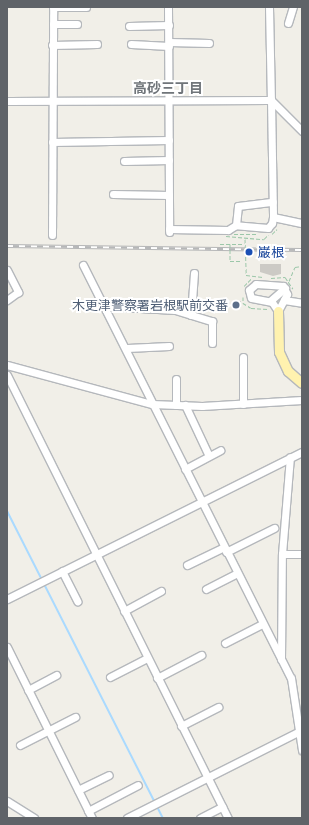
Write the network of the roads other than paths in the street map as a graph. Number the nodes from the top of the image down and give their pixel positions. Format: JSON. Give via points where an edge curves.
{"nodes":[{"id":1,"x":53,"y":7,"type":"edge"},
{"id":2,"x":86,"y":7,"type":"edge"},
{"id":3,"x":168,"y":7,"type":"edge"},
{"id":4,"x":269,"y":7,"type":"edge"},
{"id":5,"x":293,"y":7,"type":"edge"},
{"id":6,"x":288,"y":23,"type":"dead end"},
{"id":7,"x":52,"y":24,"type":"junction"},
{"id":8,"x":77,"y":24,"type":"dead end"},
{"id":9,"x":168,"y":25,"type":"junction"},
{"id":10,"x":129,"y":26,"type":"dead end"},
{"id":11,"x":209,"y":43,"type":"dead end"},
{"id":12,"x":97,"y":44,"type":"dead end"},
{"id":13,"x":131,"y":44,"type":"dead end"},
{"id":14,"x":169,"y":44,"type":"junction"},
{"id":15,"x":52,"y":45,"type":"junction"},
{"id":16,"x":271,"y":100,"type":"junction"},
{"id":17,"x":7,"y":101,"type":"edge"},
{"id":18,"x":52,"y":101,"type":"junction"},
{"id":19,"x":169,"y":101,"type":"junction"},
{"id":20,"x":302,"y":131,"type":"edge"},
{"id":21,"x":169,"y":140,"type":"junction"},
{"id":22,"x":52,"y":142,"type":"junction"},
{"id":23,"x":169,"y":160,"type":"junction"},
{"id":24,"x":124,"y":161,"type":"dead end"},
{"id":25,"x":113,"y":194,"type":"dead end"},
{"id":26,"x":169,"y":195,"type":"junction"},
{"id":27,"x":273,"y":202,"type":"junction"},
{"id":28,"x":273,"y":217,"type":"junction"},
{"id":29,"x":302,"y":223,"type":"edge"},
{"id":30,"x":236,"y":226,"type":"junction"},
{"id":31,"x":52,"y":235,"type":"dead end"},
{"id":32,"x":83,"y":265,"type":"dead end"},
{"id":33,"x":7,"y":270,"type":"edge"},
{"id":34,"x":194,"y":273,"type":"dead end"},
{"id":35,"x":285,"y":288,"type":"junction"},
{"id":36,"x":7,"y":300,"type":"edge"},
{"id":37,"x":284,"y":300,"type":"junction"},
{"id":38,"x":270,"y":301,"type":"junction"},
{"id":39,"x":302,"y":303,"type":"edge"},
{"id":40,"x":105,"y":306,"type":"junction"},
{"id":41,"x":278,"y":311,"type":"junction"},
{"id":42,"x":191,"y":315,"type":"junction"},
{"id":43,"x":212,"y":343,"type":"dead end"},
{"id":44,"x":169,"y":346,"type":"dead end"},
{"id":45,"x":126,"y":348,"type":"junction"},
{"id":46,"x":243,"y":358,"type":"dead end"},
{"id":47,"x":7,"y":365,"type":"edge"},
{"id":48,"x":7,"y":375,"type":"edge"},
{"id":49,"x":176,"y":379,"type":"dead end"},
{"id":50,"x":302,"y":383,"type":"edge"},
{"id":51,"x":302,"y":400,"type":"edge"},
{"id":52,"x":152,"y":404,"type":"junction"},
{"id":53,"x":176,"y":404,"type":"junction"},
{"id":54,"x":243,"y":404,"type":"junction"},
{"id":55,"x":185,"y":405,"type":"junction"},
{"id":56,"x":220,"y":450,"type":"dead end"},
{"id":57,"x":302,"y":452,"type":"edge"},
{"id":58,"x":209,"y":456,"type":"junction"},
{"id":59,"x":290,"y":457,"type":"junction"},
{"id":60,"x":185,"y":468,"type":"junction"},
{"id":61,"x":201,"y":502,"type":"junction"},
{"id":62,"x":274,"y":528,"type":"dead end"},
{"id":63,"x":225,"y":549,"type":"junction"},
{"id":64,"x":96,"y":554,"type":"junction"},
{"id":65,"x":282,"y":554,"type":"junction"},
{"id":66,"x":302,"y":554,"type":"edge"},
{"id":67,"x":188,"y":566,"type":"dead end"},
{"id":68,"x":62,"y":571,"type":"junction"},
{"id":69,"x":237,"y":573,"type":"junction"},
{"id":70,"x":206,"y":590,"type":"dead end"},
{"id":71,"x":161,"y":591,"type":"dead end"},
{"id":72,"x":7,"y":599,"type":"edge"},
{"id":73,"x":77,"y":601,"type":"dead end"},
{"id":74,"x":124,"y":611,"type":"junction"},
{"id":75,"x":262,"y":624,"type":"junction"},
{"id":76,"x":225,"y":643,"type":"dead end"},
{"id":77,"x":7,"y":647,"type":"edge"},
{"id":78,"x":201,"y":655,"type":"dead end"},
{"id":79,"x":147,"y":658,"type":"junction"},
{"id":80,"x":281,"y":659,"type":"junction"},
{"id":81,"x":56,"y":675,"type":"dead end"},
{"id":82,"x":110,"y":677,"type":"dead end"},
{"id":83,"x":157,"y":678,"type":"junction"},
{"id":84,"x":28,"y":690,"type":"junction"},
{"id":85,"x":218,"y":707,"type":"dead end"},
{"id":86,"x":75,"y":718,"type":"dead end"},
{"id":87,"x":181,"y":726,"type":"junction"},
{"id":88,"x":49,"y":731,"type":"junction"},
{"id":89,"x":301,"y":731,"type":"edge"},
{"id":90,"x":20,"y":745,"type":"dead end"},
{"id":91,"x":302,"y":750,"type":"edge"},
{"id":92,"x":109,"y":775,"type":"dead end"},
{"id":93,"x":207,"y":778,"type":"junction"},
{"id":94,"x":138,"y":785,"type":"dead end"},
{"id":95,"x":78,"y":790,"type":"junction"},
{"id":96,"x":7,"y":801,"type":"edge"},
{"id":97,"x":222,"y":807,"type":"junction"},
{"id":98,"x":90,"y":815,"type":"edge"},
{"id":99,"x":34,"y":818,"type":"edge"},
{"id":100,"x":127,"y":818,"type":"edge"},
{"id":101,"x":200,"y":818,"type":"edge"},
{"id":102,"x":228,"y":818,"type":"edge"}],
"edges":[{"from":1,"to":2,"type":"street"},
{"from":1,"to":7,"type":"street"},
{"from":3,"to":9,"type":"street"},
{"from":4,"to":16,"type":"street"},
{"from":5,"to":6,"type":"street"},
{"from":7,"to":8,"type":"street"},
{"from":7,"to":15,"type":"street"},
{"from":9,"to":10,"type":"street"},
{"from":9,"to":14,"type":"street"},
{"from":11,"to":14,"type":"street"},
{"from":12,"to":15,"type":"street"},
{"from":13,"to":14,"type":"street"},
{"from":14,"to":19,"type":"street"},
{"from":15,"to":18,"type":"street"},
{"from":16,"to":19,"type":"street"},
{"from":16,"to":20,"type":"street"},
{"from":16,"to":27,"type":"street"},
{"from":17,"to":18,"type":"street"},
{"from":18,"to":19,"type":"street"},
{"from":18,"to":22,"type":"street"},
{"from":19,"to":21,"type":"street"},
{"from":21,"to":22,"type":"street"},
{"from":21,"to":23,"type":"street"},
{"from":22,"to":31,"type":"street"},
{"from":23,"to":24,"type":"street"},
{"from":23,"to":26,"type":"street"},
{"from":25,"to":26,"type":"street"},
{"from":26,"to":30,"type":"street","via":[[169,230],[228,230]]},
{"from":27,"to":28,"type":"street"},
{"from":27,"to":30,"type":"street","via":[[238,206]]},
{"from":28,"to":29,"type":"street"},
{"from":28,"to":30,"type":"street","via":[[268,228]]},
{"from":32,"to":40,"type":"street"},
{"from":33,"to":36,"type":"street","via":[[18,292]]},
{"from":34,"to":42,"type":"street"},
{"from":35,"to":37,"type":"street","via":[[287,294]]},
{"from":35,"to":38,"type":"street"},
{"from":35,"to":38,"type":"street","via":[[279,284],[251,287],[251,298]]},
{"from":37,"to":39,"type":"street"},
{"from":37,"to":41,"type":"street"},
{"from":38,"to":41,"type":"street"},
{"from":40,"to":42,"type":"street","via":[[159,308]]},
{"from":40,"to":45,"type":"street"},
{"from":41,"to":50,"type":"main road","via":[[279,352],[288,371]]},
{"from":42,"to":43,"type":"street","via":[[212,321]]},
{"from":44,"to":45,"type":"street"},
{"from":45,"to":52,"type":"street"},
{"from":46,"to":54,"type":"street"},
{"from":47,"to":52,"type":"street"},
{"from":48,"to":64,"type":"street"},
{"from":49,"to":53,"type":"street"},
{"from":51,"to":54,"type":"street"},
{"from":52,"to":53,"type":"street"},
{"from":52,"to":60,"type":"street"},
{"from":53,"to":55,"type":"street"},
{"from":54,"to":55,"type":"street"},
{"from":55,"to":58,"type":"street"},
{"from":56,"to":58,"type":"street"},
{"from":57,"to":59,"type":"street"},
{"from":58,"to":60,"type":"street"},
{"from":59,"to":61,"type":"street"},
{"from":59,"to":65,"type":"street"},
{"from":60,"to":61,"type":"street"},
{"from":61,"to":63,"type":"street"},
{"from":61,"to":64,"type":"street"},
{"from":62,"to":63,"type":"street"},
{"from":63,"to":67,"type":"street"},
{"from":63,"to":69,"type":"street"},
{"from":64,"to":68,"type":"street"},
{"from":64,"to":74,"type":"street"},
{"from":65,"to":66,"type":"street"},
{"from":65,"to":80,"type":"street"},
{"from":68,"to":72,"type":"street"},
{"from":68,"to":73,"type":"street"},
{"from":69,"to":70,"type":"street"},
{"from":69,"to":75,"type":"street"},
{"from":71,"to":74,"type":"street"},
{"from":74,"to":79,"type":"street"},
{"from":75,"to":76,"type":"street"},
{"from":75,"to":80,"type":"street"},
{"from":77,"to":84,"type":"street"},
{"from":78,"to":83,"type":"street"},
{"from":79,"to":82,"type":"street"},
{"from":79,"to":83,"type":"street"},
{"from":80,"to":89,"type":"street","via":[[291,678]]},
{"from":81,"to":84,"type":"street"},
{"from":83,"to":87,"type":"street"},
{"from":84,"to":88,"type":"street"},
{"from":85,"to":87,"type":"street"},
{"from":86,"to":88,"type":"street"},
{"from":87,"to":93,"type":"street"},
{"from":88,"to":90,"type":"street"},
{"from":88,"to":95,"type":"street"},
{"from":89,"to":91,"type":"street"},
{"from":89,"to":93,"type":"street"},
{"from":92,"to":95,"type":"street"},
{"from":93,"to":97,"type":"street"},
{"from":93,"to":100,"type":"street"},
{"from":94,"to":98,"type":"street"},
{"from":95,"to":98,"type":"street"},
{"from":96,"to":99,"type":"street"},
{"from":97,"to":101,"type":"street"},
{"from":97,"to":102,"type":"street"}]}
